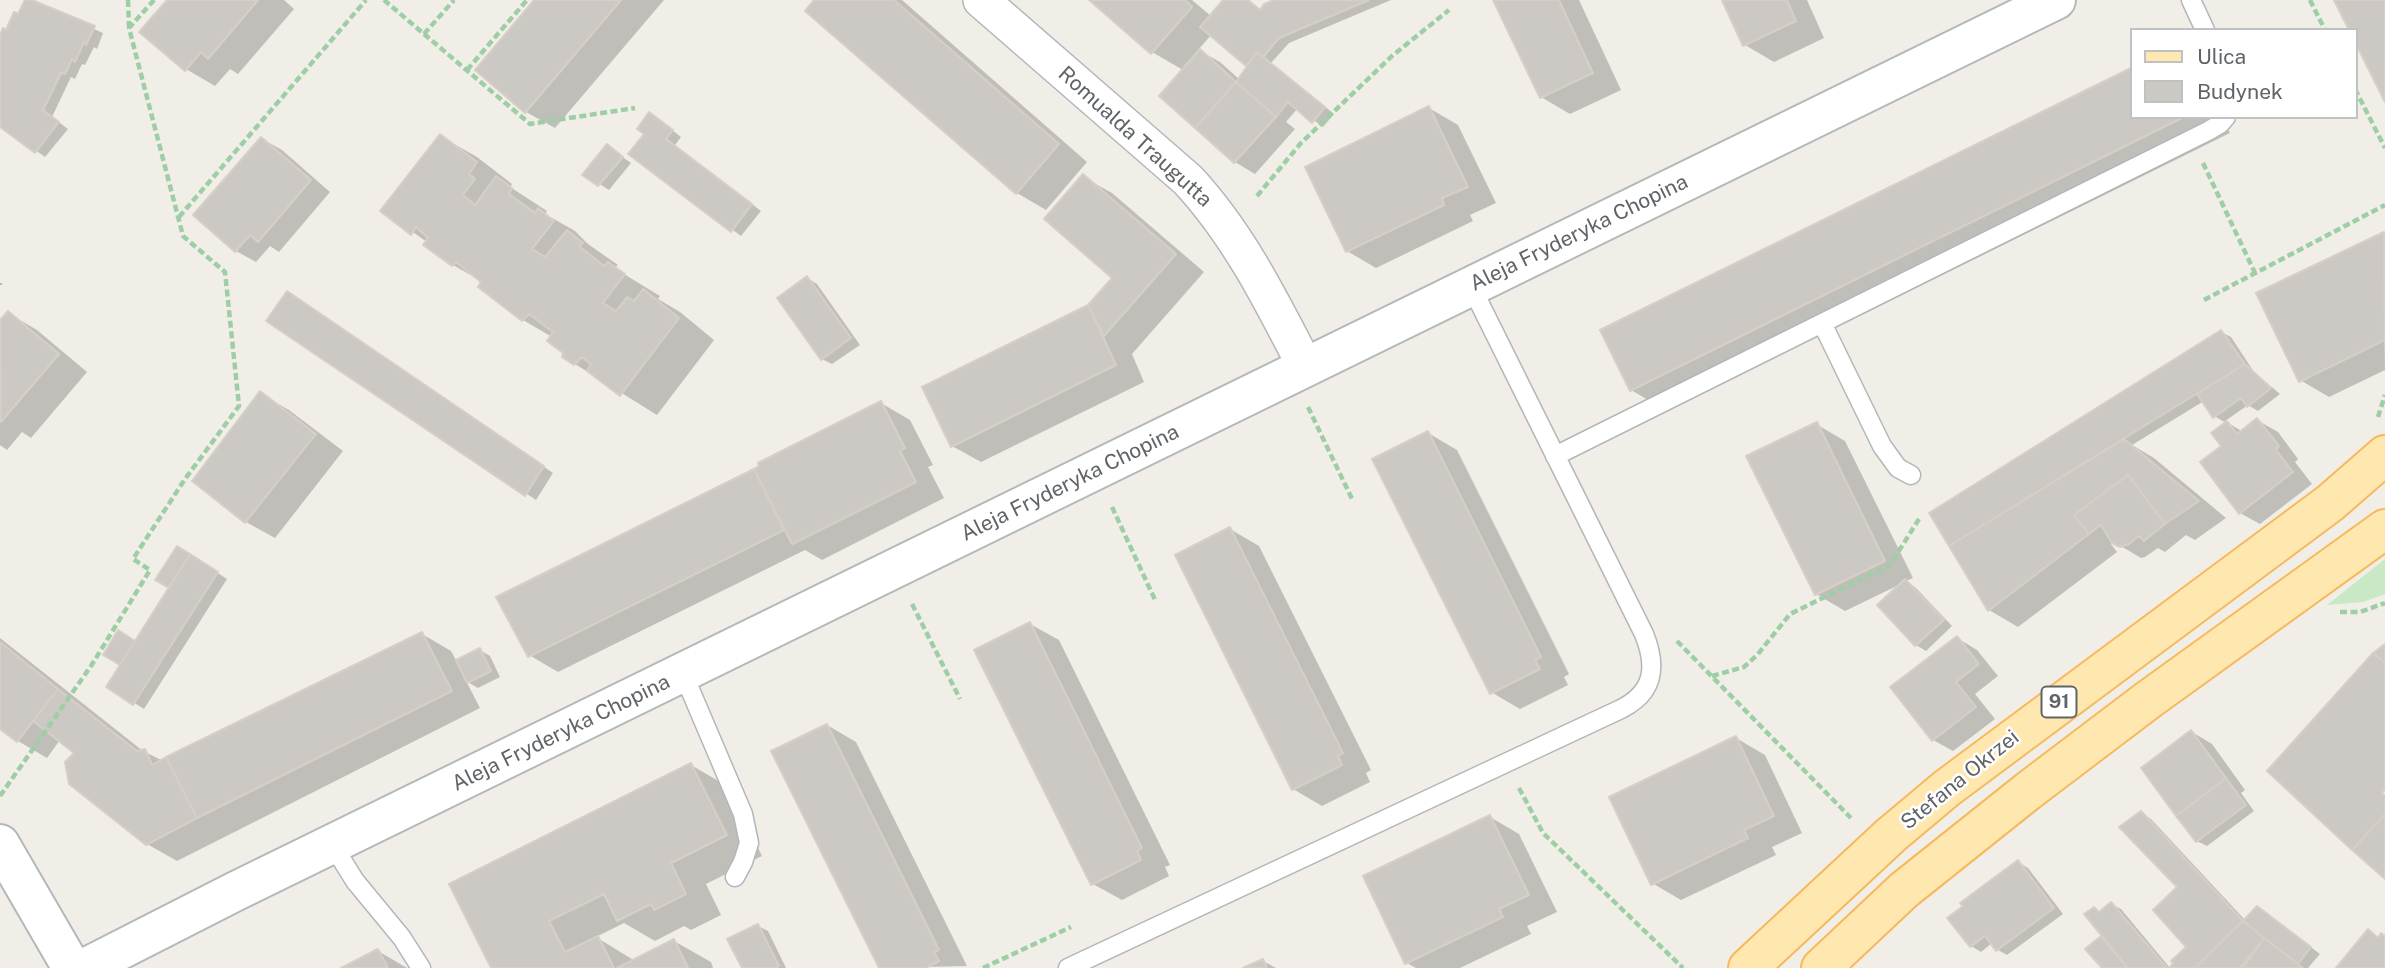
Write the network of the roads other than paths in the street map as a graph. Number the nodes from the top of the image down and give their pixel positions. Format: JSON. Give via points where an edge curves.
{"nodes":[{"id":1,"x":981,"y":0,"type":"edge"},
{"id":2,"x":2056,"y":0,"type":"edge"},
{"id":3,"x":2191,"y":0,"type":"edge"},
{"id":4,"x":2204,"y":28,"type":"edge"},
{"id":5,"x":2224,"y":119,"type":"edge"},
{"id":6,"x":1471,"y":286,"type":"junction"},
{"id":7,"x":1822,"y":323,"type":"junction"},
{"id":8,"x":1299,"y":372,"type":"junction"},
{"id":9,"x":2385,"y":455,"type":"edge"},
{"id":10,"x":1555,"y":456,"type":"junction"},
{"id":11,"x":1911,"y":475,"type":"dead end"},
{"id":12,"x":2385,"y":529,"type":"edge"},
{"id":13,"x":683,"y":673,"type":"junction"},
{"id":14,"x":0,"y":844,"type":"edge"},
{"id":15,"x":332,"y":844,"type":"junction"},
{"id":16,"x":735,"y":877,"type":"dead end"},
{"id":17,"x":72,"y":968,"type":"edge"},
{"id":18,"x":85,"y":968,"type":"edge"},
{"id":19,"x":421,"y":968,"type":"edge"},
{"id":20,"x":1069,"y":968,"type":"edge"},
{"id":21,"x":1748,"y":968,"type":"edge"},
{"id":22,"x":1821,"y":968,"type":"edge"}],
"edges":[{"from":1,"to":8,"type":"street","name":"Romualda Traugutta","via":[[1188,180],[1213,207],[1270,300]]},
{"from":2,"to":6,"type":"street","name":"Aleja Fryderyka Chopina"},
{"from":3,"to":4,"type":"lane"},
{"from":5,"to":7,"type":"lane"},
{"from":6,"to":8,"type":"street","name":"Aleja Fryderyka Chopina"},
{"from":6,"to":10,"type":"lane"},
{"from":7,"to":10,"type":"lane"},
{"from":7,"to":11,"type":"lane","via":[[1882,446],[1898,468]]},
{"from":8,"to":13,"type":"street","name":"Aleja Fryderyka Chopina"},
{"from":9,"to":21,"type":"main road","name":"Stefana Okrzei","number":"91","via":[[2330,503],[1947,788]]},
{"from":10,"to":20,"type":"lane","via":[[1651,651],[1652,673],[1642,694],[1632,703]]},
{"from":12,"to":22,"type":"main road","number":"91","via":[[2028,791],[1905,890]]},
{"from":13,"to":15,"type":"street","name":"Aleja Fryderyka Chopina"},
{"from":13,"to":16,"type":"lane","via":[[743,814],[749,843]]},
{"from":14,"to":17,"type":"street"},
{"from":15,"to":18,"type":"street","name":"Aleja Fryderyka Chopina"},
{"from":15,"to":19,"type":"lane"}]}
